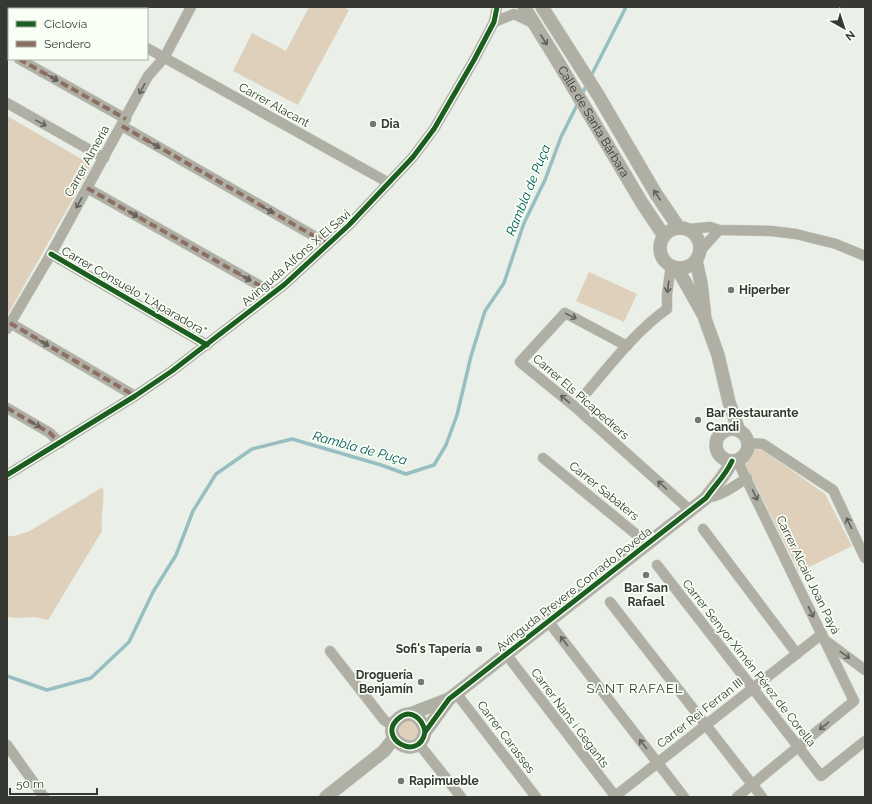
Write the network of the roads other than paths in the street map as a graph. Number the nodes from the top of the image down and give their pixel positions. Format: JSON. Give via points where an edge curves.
{"nodes":[{"id":1,"x":192,"y":7,"type":"edge"},
{"id":2,"x":497,"y":7,"type":"edge"},
{"id":3,"x":524,"y":7,"type":"edge"},
{"id":4,"x":542,"y":7,"type":"edge"},
{"id":5,"x":494,"y":22,"type":"junction"},
{"id":6,"x":533,"y":23,"type":"junction"},
{"id":7,"x":148,"y":49,"type":"edge"},
{"id":8,"x":164,"y":58,"type":"junction"},
{"id":9,"x":21,"y":60,"type":"edge"},
{"id":10,"x":7,"y":103,"type":"edge"},
{"id":11,"x":124,"y":122,"type":"junction"},
{"id":12,"x":104,"y":158,"type":"junction"},
{"id":13,"x":389,"y":183,"type":"junction"},
{"id":14,"x":87,"y":188,"type":"junction"},
{"id":15,"x":684,"y":229,"type":"junction"},
{"id":16,"x":719,"y":230,"type":"junction"},
{"id":17,"x":664,"y":236,"type":"junction"},
{"id":18,"x":328,"y":244,"type":"junction"},
{"id":19,"x":51,"y":254,"type":"junction"},
{"id":20,"x":698,"y":255,"type":"junction"},
{"id":21,"x":865,"y":256,"type":"edge"},
{"id":22,"x":674,"y":267,"type":"junction"},
{"id":23,"x":273,"y":293,"type":"junction"},
{"id":24,"x":705,"y":318,"type":"junction"},
{"id":25,"x":9,"y":326,"type":"edge"},
{"id":26,"x":207,"y":345,"type":"junction"},
{"id":27,"x":627,"y":346,"type":"junction"},
{"id":28,"x":587,"y":392,"type":"dead end"},
{"id":29,"x":135,"y":396,"type":"junction"},
{"id":30,"x":729,"y":402,"type":"junction"},
{"id":31,"x":7,"y":408,"type":"edge"},
{"id":32,"x":726,"y":431,"type":"junction"},
{"id":33,"x":739,"y":431,"type":"junction"},
{"id":34,"x":748,"y":443,"type":"junction"},
{"id":35,"x":60,"y":444,"type":"junction"},
{"id":36,"x":543,"y":458,"type":"dead end"},
{"id":37,"x":730,"y":459,"type":"junction"},
{"id":38,"x":12,"y":470,"type":"edge"},
{"id":39,"x":7,"y":475,"type":"edge"},
{"id":40,"x":747,"y":478,"type":"junction"},
{"id":41,"x":710,"y":493,"type":"junction"},
{"id":42,"x":691,"y":511,"type":"junction"},
{"id":43,"x":703,"y":529,"type":"dead end"},
{"id":44,"x":648,"y":544,"type":"junction"},
{"id":45,"x":865,"y":558,"type":"edge"},
{"id":46,"x":657,"y":565,"type":"dead end"},
{"id":47,"x":610,"y":602,"type":"dead end"},
{"id":48,"x":548,"y":621,"type":"junction"},
{"id":49,"x":823,"y":637,"type":"junction"},
{"id":50,"x":330,"y":651,"type":"dead end"},
{"id":51,"x":506,"y":654,"type":"junction"},
{"id":52,"x":797,"y":654,"type":"junction"},
{"id":53,"x":865,"y":670,"type":"edge"},
{"id":54,"x":753,"y":688,"type":"junction"},
{"id":55,"x":453,"y":696,"type":"junction"},
{"id":56,"x":410,"y":714,"type":"junction"},
{"id":57,"x":706,"y":725,"type":"junction"},
{"id":58,"x":425,"y":732,"type":"junction"},
{"id":59,"x":396,"y":736,"type":"junction"},
{"id":60,"x":865,"y":741,"type":"edge"},
{"id":61,"x":419,"y":744,"type":"junction"},
{"id":62,"x":7,"y":745,"type":"edge"},
{"id":63,"x":798,"y":747,"type":"junction"},
{"id":64,"x":658,"y":763,"type":"junction"},
{"id":65,"x":752,"y":784,"type":"junction"},
{"id":66,"x":44,"y":797,"type":"edge"},
{"id":67,"x":326,"y":797,"type":"edge"},
{"id":68,"x":461,"y":797,"type":"edge"},
{"id":69,"x":536,"y":797,"type":"edge"},
{"id":70,"x":614,"y":797,"type":"edge"},
{"id":71,"x":684,"y":797,"type":"edge"},
{"id":72,"x":737,"y":797,"type":"edge"},
{"id":73,"x":762,"y":797,"type":"edge"}],
"edges":[{"from":1,"to":8,"type":"street","name":"Carrer Almeria"},
{"from":2,"to":5,"type":"street","name":"Avinguda Alfons X El Savi"},
{"from":3,"to":6,"type":"street","name":"Calle de Santa Bárbara"},
{"from":15,"to":4,"type":"street","name":"Calle de Santa Bárbara","one_way":true,"via":[[656,194],[598,95]]},
{"from":5,"to":6,"type":"street","via":[[514,14]]},
{"from":5,"to":13,"type":"street","name":"Avinguda Alfons X El Savi","via":[[434,129]]},
{"from":6,"to":17,"type":"street","name":"Calle de Santa Bárbara","one_way":true},
{"from":7,"to":8,"type":"street","name":"Carrer Alacant"},
{"from":8,"to":11,"type":"street","name":"Carrer Almeria","one_way":true,"via":[[148,76]]},
{"from":8,"to":13,"type":"street","name":"Carrer Alacant"},
{"from":9,"to":11,"type":"street","one_way":true},
{"from":10,"to":12,"type":"street","one_way":true},
{"from":11,"to":12,"type":"street","name":"Carrer Almeria"},
{"from":11,"to":18,"type":"street","one_way":true},
{"from":12,"to":14,"type":"street","name":"Carrer Almeria"},
{"from":13,"to":18,"type":"street","name":"Avinguda Alfons X El Savi"},
{"from":14,"to":19,"type":"street","name":"Carrer Almeria","one_way":true},
{"from":14,"to":23,"type":"street","one_way":true},
{"from":15,"to":16,"type":"street","via":[[710,227]]},
{"from":15,"to":17,"type":"street","via":[[671,230]]},
{"from":15,"to":20,"type":"street","via":[[693,232],[699,240]]},
{"from":16,"to":20,"type":"street"},
{"from":16,"to":21,"type":"street","via":[[796,234],[836,244]]},
{"from":17,"to":22,"type":"street","via":[[660,253],[664,260]]},
{"from":18,"to":23,"type":"street","name":"Avinguda Alfons X El Savi"},
{"from":19,"to":25,"type":"street","name":"Carrer Almeria"},
{"from":19,"to":26,"type":"street","name":"Carrer Consuelo \"L'Aparadora\""},
{"from":20,"to":22,"type":"street","via":[[690,266]]},
{"from":20,"to":24,"type":"street"},
{"from":22,"to":24,"type":"street"},
{"from":22,"to":27,"type":"street","one_way":true,"via":[[667,294],[667,309]]},
{"from":23,"to":26,"type":"street","name":"Avinguda Alfons X El Savi"},
{"from":24,"to":30,"type":"street","via":[[718,354]]},
{"from":25,"to":29,"type":"street","one_way":true},
{"from":26,"to":29,"type":"street","name":"Avinguda Alfons X El Savi"},
{"from":27,"to":28,"type":"street"},
{"from":42,"to":27,"type":"street","name":"Carrer Els Picapedrers","one_way":true,"via":[[574,406],[520,362],[565,313]]},
{"from":29,"to":35,"type":"street","name":"Avinguda Alfons X El Savi"},
{"from":30,"to":32,"type":"street"},
{"from":30,"to":33,"type":"street"},
{"from":31,"to":35,"type":"street","one_way":true,"via":[[50,433]]},
{"from":32,"to":33,"type":"street"},
{"from":32,"to":37,"type":"street","via":[[719,436],[716,443],[717,450]]},
{"from":33,"to":34,"type":"street"},
{"from":34,"to":37,"type":"street","via":[[746,454]]},
{"from":45,"to":34,"type":"street","one_way":true,"via":[[833,490],[763,444]]},
{"from":35,"to":38,"type":"street","name":"Avinguda Alfons X El Savi"},
{"from":36,"to":44,"type":"street","name":"Carrer Sabaters"},
{"from":37,"to":40,"type":"street","name":"Carrer Alcaid Joan Payá"},
{"from":37,"to":41,"type":"street"},
{"from":38,"to":39,"type":"street","name":"Avinguda Alfons X El Savi"},
{"from":40,"to":41,"type":"street","name":"Avinguda Prevere Conrado Poveda","via":[[714,497]]},
{"from":40,"to":49,"type":"street","name":"Carrer Alcaid Joan Payá","one_way":true},
{"from":41,"to":42,"type":"street","name":"Avinguda Prevere Conrado Poveda"},
{"from":42,"to":44,"type":"street","name":"Avinguda Prevere Conrado Poveda"},
{"from":43,"to":52,"type":"street"},
{"from":44,"to":48,"type":"street","name":"Avinguda Prevere Conrado Poveda"},
{"from":46,"to":54,"type":"street","name":"Carrer Senyor Ximén Pérez de Corella"},
{"from":47,"to":57,"type":"street"},
{"from":48,"to":51,"type":"street","name":"Avinguda Prevere Conrado Poveda"},
{"from":64,"to":48,"type":"street","one_way":true},
{"from":49,"to":52,"type":"street","name":"Carrer Rei Ferran III"},
{"from":49,"to":53,"type":"street","one_way":true},
{"from":49,"to":63,"type":"street","name":"Carrer Alcaid Joan Payá","one_way":true,"via":[[854,701]]},
{"from":50,"to":59,"type":"street"},
{"from":51,"to":55,"type":"street","name":"Avinguda Prevere Conrado Poveda"},
{"from":51,"to":70,"type":"street","name":"Carrer Nans i Gegants"},
{"from":52,"to":54,"type":"street","name":"Carrer Rei Ferran III"},
{"from":54,"to":57,"type":"street","name":"Carrer Rei Ferran III"},
{"from":54,"to":63,"type":"street","name":"Carrer Senyor Ximén Pérez de Corella"},
{"from":55,"to":56,"type":"street","name":"Avinguda Prevere Conrado Poveda"},
{"from":55,"to":58,"type":"street","name":"Avinguda Prevere Conrado Poveda"},
{"from":55,"to":69,"type":"street","name":"Carrer Carasses"},
{"from":56,"to":58,"type":"street","via":[[421,720]]},
{"from":56,"to":59,"type":"street","via":[[398,718]]},
{"from":57,"to":64,"type":"street","name":"Carrer Rei Ferran III"},
{"from":57,"to":65,"type":"street"},
{"from":58,"to":61,"type":"street"},
{"from":59,"to":61,"type":"street","via":[[410,747]]},
{"from":59,"to":67,"type":"street","via":[[384,751]]},
{"from":60,"to":63,"type":"street","name":"Carrer Senyor Ximén Pérez de Corella","via":[[821,776]]},
{"from":61,"to":68,"type":"street"},
{"from":62,"to":66,"type":"street"},
{"from":63,"to":65,"type":"street"},
{"from":64,"to":70,"type":"street","name":"Carrer Rei Ferran III"},
{"from":64,"to":71,"type":"street"},
{"from":65,"to":72,"type":"street"},
{"from":65,"to":73,"type":"street"}]}
